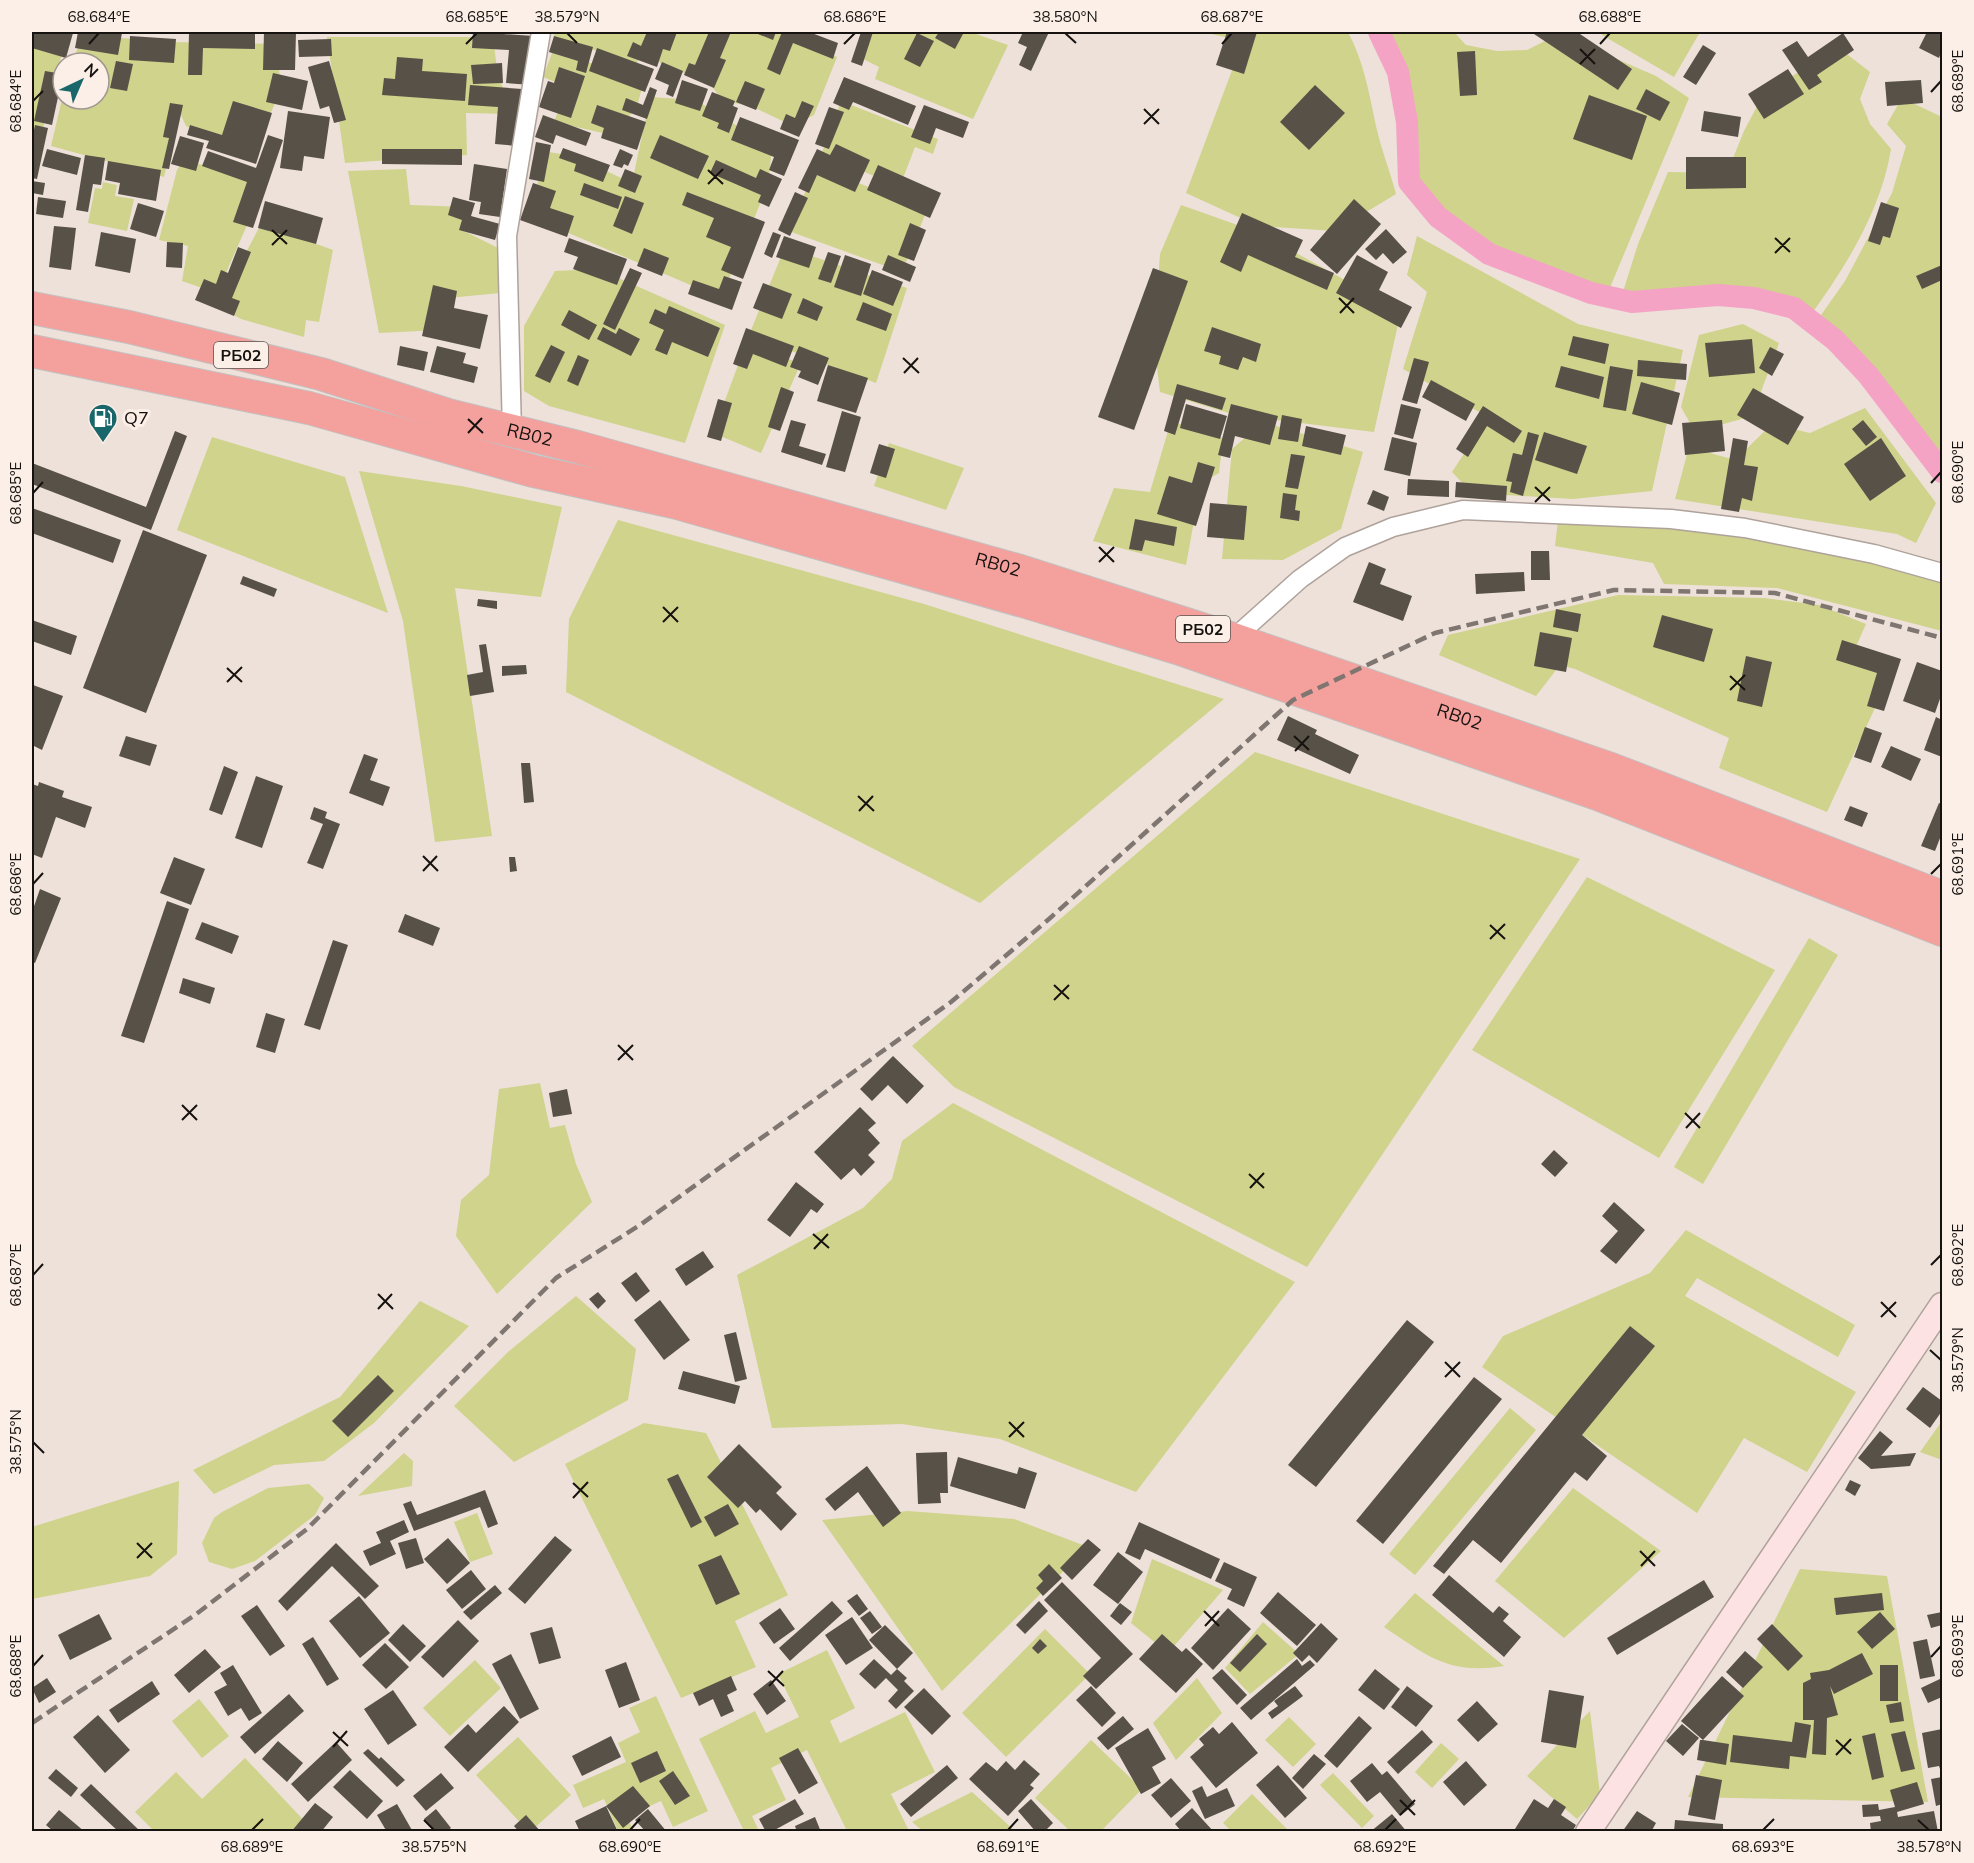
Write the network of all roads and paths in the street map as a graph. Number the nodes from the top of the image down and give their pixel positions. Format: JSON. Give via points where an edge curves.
{"nodes":[{"id":1,"x":541,"y":32,"type":"edge"},
{"id":2,"x":32,"y":308,"type":"edge"},
{"id":3,"x":32,"y":351,"type":"edge"},
{"id":4,"x":512,"y":432,"type":"junction"},
{"id":5,"x":1942,"y":573,"type":"edge"},
{"id":6,"x":1233,"y":639,"type":"junction"},
{"id":7,"x":1942,"y":897,"type":"edge"},
{"id":8,"x":1942,"y":930,"type":"edge"},
{"id":9,"x":1942,"y":1305,"type":"edge"},
{"id":10,"x":1588,"y":1832,"type":"edge"}],
"edges":[{"from":1,"to":4,"type":"street","via":[[507,236]]},
{"from":2,"to":4,"type":"highway","name":"RB02","number":"РБ02","via":[[129,327],[321,374]]},
{"from":3,"to":8,"type":"highway","name":"RB02","number":"РБ02","via":[[309,408],[427,443],[677,503],[1026,602],[1180,649],[1600,795]]},
{"from":4,"to":6,"type":"highway","name":"RB02","number":"РБ02","via":[[1017,570]]},
{"from":5,"to":6,"type":"street","via":[[1874,554],[1745,528],[1647,517],[1462,510],[1393,527],[1345,548],[1300,579]]},
{"from":6,"to":7,"type":"highway","name":"RB02","number":"РБ02","via":[[1611,768]]},
{"from":9,"to":10,"type":"street"}]}
